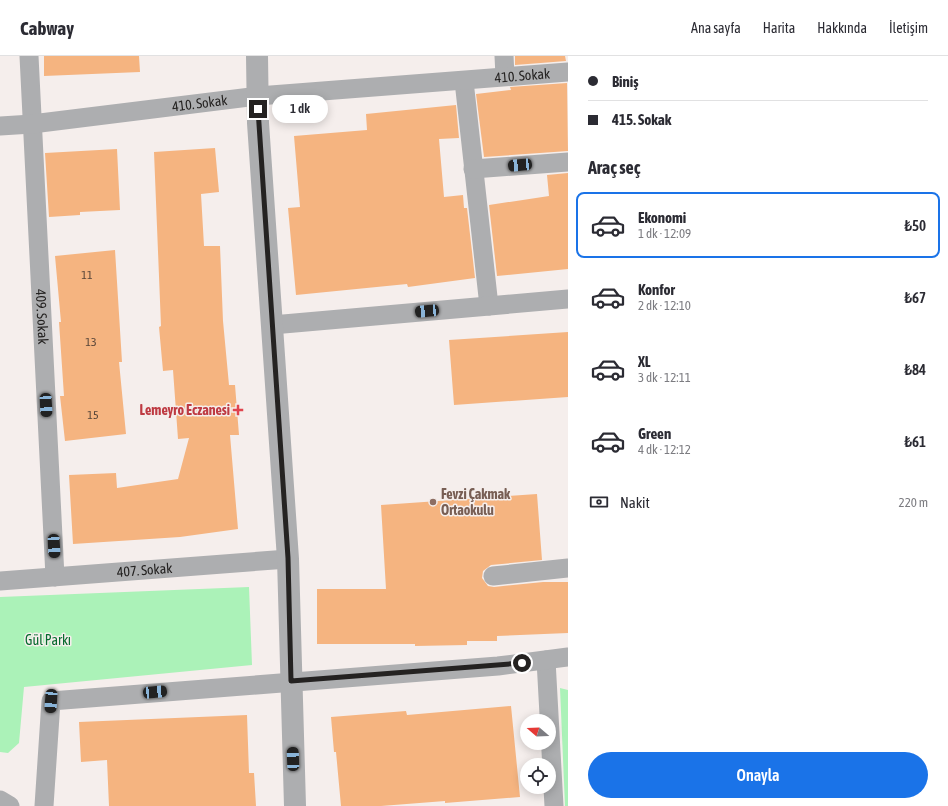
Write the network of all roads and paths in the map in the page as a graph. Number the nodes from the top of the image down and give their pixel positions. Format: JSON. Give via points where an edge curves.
{"nodes":[{"id":1,"x":29,"y":56,"type":"edge"},
{"id":2,"x":257,"y":56,"type":"edge"},
{"id":3,"x":504,"y":56,"type":"edge"},
{"id":4,"x":568,"y":72,"type":"edge"},
{"id":5,"x":505,"y":76,"type":"junction"},
{"id":6,"x":464,"y":81,"type":"junction"},
{"id":7,"x":258,"y":96,"type":"junction"},
{"id":8,"x":32,"y":124,"type":"junction"},
{"id":9,"x":0,"y":126,"type":"edge"},
{"id":10,"x":568,"y":162,"type":"edge"},
{"id":11,"x":473,"y":169,"type":"junction"},
{"id":12,"x":568,"y":299,"type":"edge"},
{"id":13,"x":489,"y":306,"type":"junction"},
{"id":14,"x":272,"y":324,"type":"junction"},
{"id":15,"x":288,"y":558,"type":"junction"},
{"id":16,"x":568,"y":568,"type":"edge"},
{"id":17,"x":493,"y":576,"type":"dead end"},
{"id":18,"x":55,"y":577,"type":"junction"},
{"id":19,"x":0,"y":581,"type":"edge"},
{"id":20,"x":568,"y":657,"type":"edge"},
{"id":21,"x":546,"y":660,"type":"junction"},
{"id":22,"x":291,"y":681,"type":"junction"},
{"id":23,"x":0,"y":800,"type":"edge"},
{"id":24,"x":10,"y":806,"type":"edge"},
{"id":25,"x":44,"y":806,"type":"edge"},
{"id":26,"x":295,"y":806,"type":"edge"},
{"id":27,"x":554,"y":806,"type":"edge"}],
"edges":[{"from":1,"to":8,"type":"street","name":"409. Sokak"},
{"from":2,"to":7,"type":"street"},
{"from":3,"to":5,"type":"street"},
{"from":4,"to":5,"type":"street","name":"410. Sokak"},
{"from":5,"to":6,"type":"street","name":"410. Sokak"},
{"from":6,"to":7,"type":"street","name":"410. Sokak"},
{"from":6,"to":11,"type":"street"},
{"from":7,"to":8,"type":"street","name":"410. Sokak"},
{"from":7,"to":14,"type":"street"},
{"from":8,"to":9,"type":"street","name":"410. Sokak"},
{"from":8,"to":18,"type":"street","name":"409. Sokak"},
{"from":10,"to":11,"type":"street"},
{"from":11,"to":13,"type":"street"},
{"from":12,"to":13,"type":"street"},
{"from":13,"to":14,"type":"street"},
{"from":14,"to":15,"type":"street"},
{"from":15,"to":18,"type":"street","name":"407. Sokak"},
{"from":15,"to":22,"type":"street"},
{"from":16,"to":17,"type":"street"},
{"from":18,"to":19,"type":"street","name":"407. Sokak"},
{"from":20,"to":21,"type":"street"},
{"from":21,"to":22,"type":"street","via":[[498,666]]},
{"from":21,"to":27,"type":"street"},
{"from":22,"to":25,"type":"street","via":[[51,701]]},
{"from":22,"to":26,"type":"street"},
{"from":23,"to":24,"type":"street"}]}
